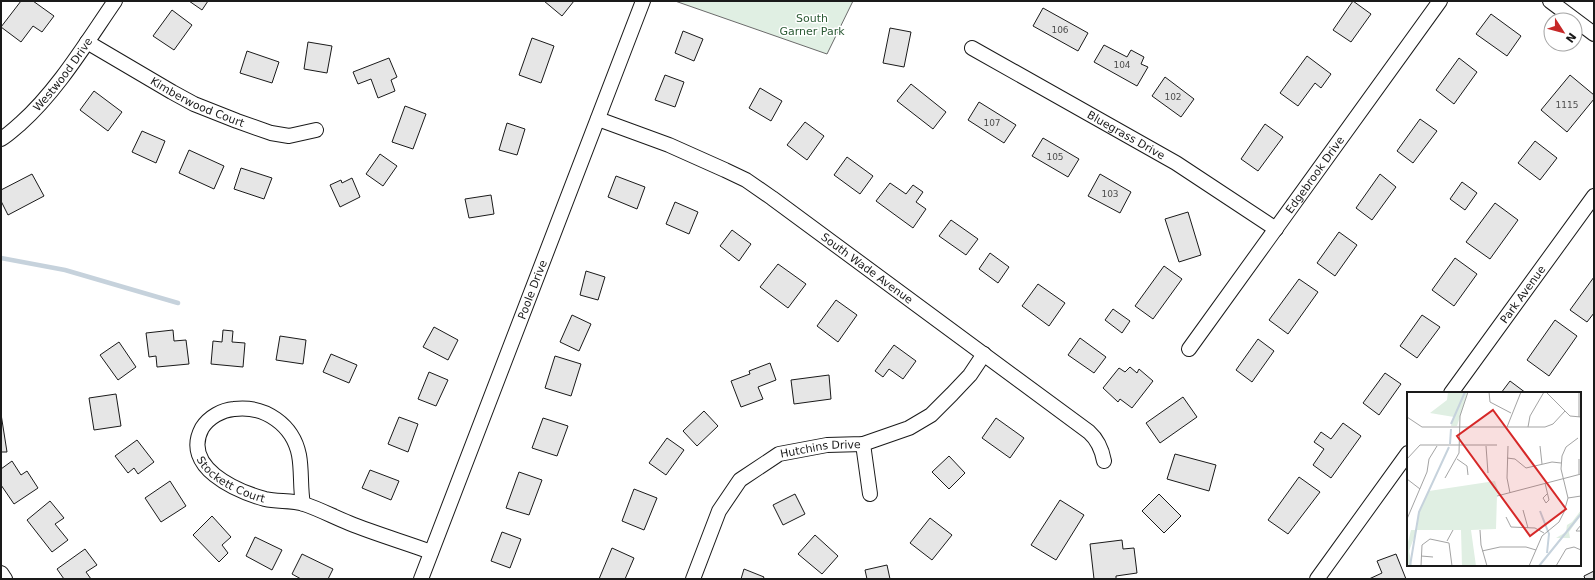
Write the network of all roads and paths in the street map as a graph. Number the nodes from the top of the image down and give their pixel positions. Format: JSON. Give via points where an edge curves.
{"nodes":[{"id":1,"x":115,"y":1,"type":"edge"},
{"id":2,"x":643,"y":1,"type":"edge"},
{"id":3,"x":1440,"y":1,"type":"edge"},
{"id":4,"x":1550,"y":1,"type":"edge"},
{"id":5,"x":1594,"y":34,"type":"edge"},
{"id":6,"x":87,"y":42,"type":"junction"},
{"id":7,"x":972,"y":48,"type":"dead end"},
{"id":8,"x":598,"y":119,"type":"junction"},
{"id":9,"x":316,"y":130,"type":"dead end"},
{"id":10,"x":1,"y":139,"type":"edge"},
{"id":11,"x":1594,"y":196,"type":"edge"},
{"id":12,"x":1276,"y":229,"type":"junction"},
{"id":13,"x":1189,"y":349,"type":"dead end"},
{"id":14,"x":984,"y":354,"type":"junction"},
{"id":15,"x":1452,"y":392,"type":"edge"},
{"id":16,"x":863,"y":444,"type":"junction"},
{"id":17,"x":1407,"y":454,"type":"edge"},
{"id":18,"x":1104,"y":461,"type":"dead end"},
{"id":19,"x":870,"y":494,"type":"dead end"},
{"id":20,"x":302,"y":504,"type":"junction"},
{"id":21,"x":431,"y":552,"type":"junction"},
{"id":22,"x":1,"y":573,"type":"edge"},
{"id":23,"x":5,"y":579,"type":"edge"},
{"id":24,"x":422,"y":579,"type":"edge"},
{"id":25,"x":693,"y":579,"type":"edge"},
{"id":26,"x":1316,"y":579,"type":"edge"}],
"edges":[{"from":1,"to":6,"type":"street","name":"Westwood Drive"},
{"from":2,"to":8,"type":"street","name":"Poole Drive"},
{"from":3,"to":12,"type":"street","name":"Edgebrook Drive"},
{"from":4,"to":5,"type":"street"},
{"from":6,"to":9,"type":"street","name":"Kimberwood Court","via":[[194,104],[230,118],[271,133],[289,136]]},
{"from":6,"to":10,"type":"street","name":"Westwood Drive","via":[[32,114]]},
{"from":7,"to":12,"type":"street","name":"Bluegrass Drive","via":[[1176,163]]},
{"from":8,"to":14,"type":"street","name":"South Wade Avenue","via":[[669,145],[746,180]]},
{"from":8,"to":21,"type":"street","name":"Poole Drive"},
{"from":11,"to":15,"type":"street","name":"Park Avenue"},
{"from":12,"to":13,"type":"street","name":"Edgebrook Drive"},
{"from":14,"to":16,"type":"street","name":"Hutchins Drive","via":[[970,375],[931,415],[909,428]]},
{"from":14,"to":18,"type":"street","name":"South Wade Avenue","via":[[1096,438]]},
{"from":16,"to":19,"type":"street"},
{"from":16,"to":25,"type":"street","name":"Hutchins Drive","via":[[827,445],[779,454],[740,480],[719,511]]},
{"from":17,"to":26,"type":"street"},
{"from":20,"to":20,"type":"street","name":"Stockett Court","via":[[251,495],[215,476],[198,452],[198,441],[208,420],[227,409],[257,409],[270,414],[284,426],[299,454]]},
{"from":20,"to":21,"type":"street","name":"Stockett Court"},
{"from":21,"to":24,"type":"street","name":"Poole Drive"},
{"from":22,"to":23,"type":"street"}]}
